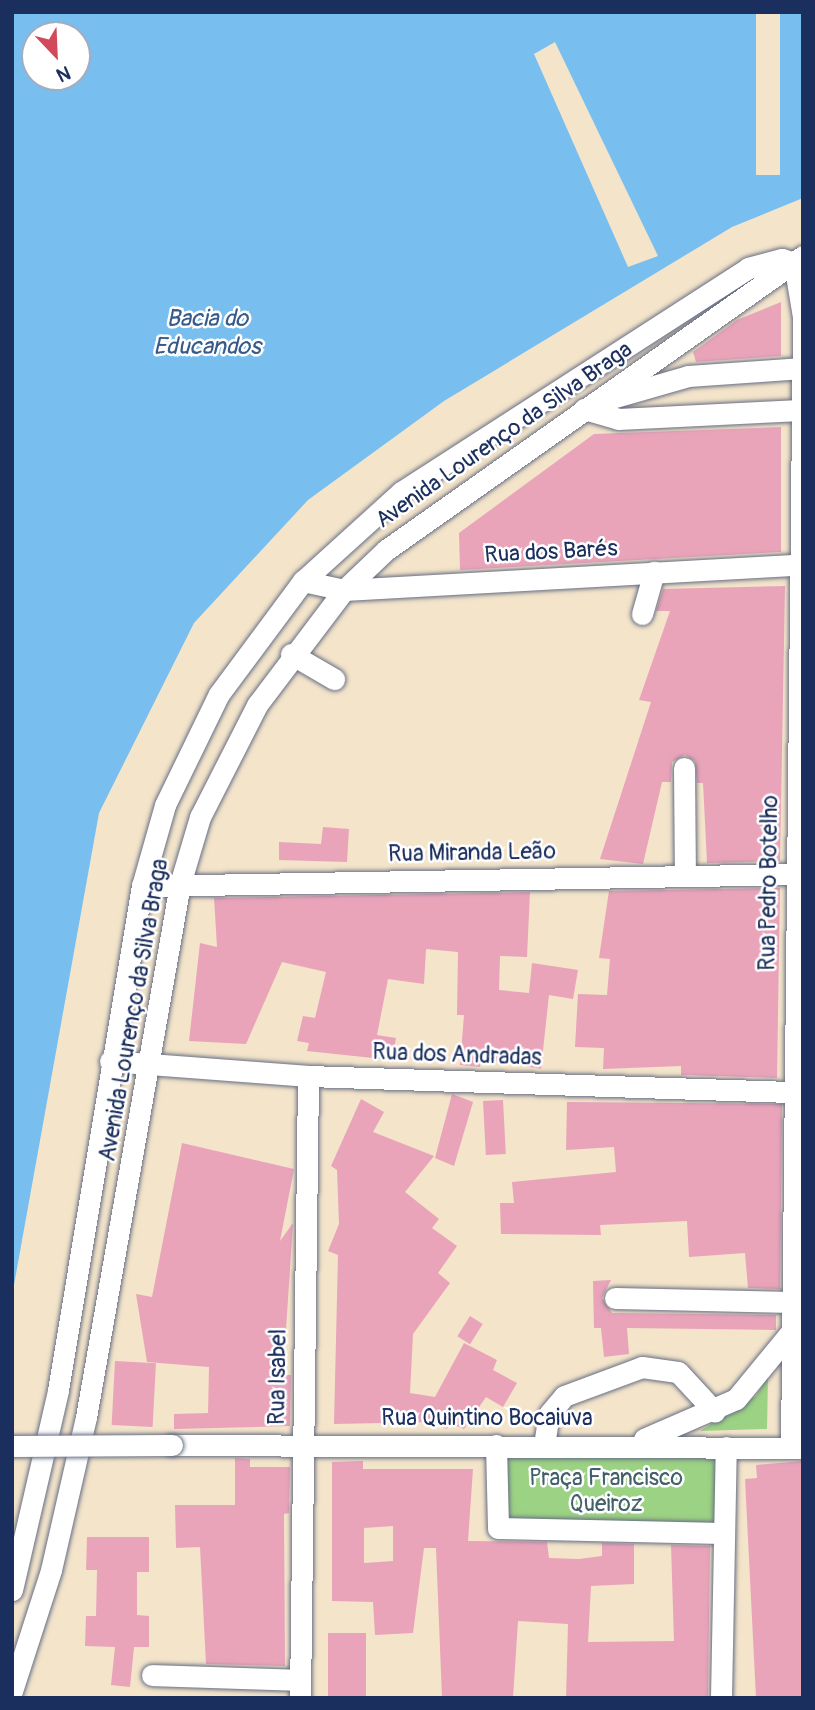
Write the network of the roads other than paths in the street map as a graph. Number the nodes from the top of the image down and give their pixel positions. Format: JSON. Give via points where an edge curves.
{"nodes":[{"id":1,"x":799,"y":260,"type":"edge"},
{"id":2,"x":803,"y":317,"type":"edge"},
{"id":3,"x":802,"y":368,"type":"edge"},
{"id":4,"x":584,"y":409,"type":"junction"},
{"id":5,"x":800,"y":410,"type":"junction"},
{"id":6,"x":800,"y":564,"type":"edge"},
{"id":7,"x":654,"y":572,"type":"junction"},
{"id":8,"x":303,"y":581,"type":"junction"},
{"id":9,"x":344,"y":590,"type":"junction"},
{"id":10,"x":642,"y":614,"type":"dead end"},
{"id":11,"x":291,"y":654,"type":"junction"},
{"id":12,"x":334,"y":679,"type":"dead end"},
{"id":13,"x":800,"y":699,"type":"edge"},
{"id":14,"x":684,"y":768,"type":"dead end"},
{"id":15,"x":799,"y":874,"type":"edge"},
{"id":16,"x":685,"y":875,"type":"junction"},
{"id":17,"x":180,"y":884,"type":"junction"},
{"id":18,"x":142,"y":886,"type":"junction"},
{"id":19,"x":110,"y":1061,"type":"junction"},
{"id":20,"x":150,"y":1063,"type":"junction"},
{"id":21,"x":308,"y":1076,"type":"junction"},
{"id":22,"x":798,"y":1092,"type":"edge"},
{"id":23,"x":615,"y":1298,"type":"dead end"},
{"id":24,"x":792,"y":1302,"type":"junction"},
{"id":25,"x":792,"y":1331,"type":"junction"},
{"id":26,"x":715,"y":1412,"type":"junction"},
{"id":27,"x":632,"y":1443,"type":"junction"},
{"id":28,"x":303,"y":1444,"type":"junction"},
{"id":29,"x":496,"y":1445,"type":"junction"},
{"id":30,"x":544,"y":1445,"type":"junction"},
{"id":31,"x":12,"y":1446,"type":"edge"},
{"id":32,"x":726,"y":1447,"type":"junction"},
{"id":33,"x":797,"y":1448,"type":"edge"},
{"id":34,"x":723,"y":1533,"type":"junction"},
{"id":35,"x":12,"y":1590,"type":"edge"},
{"id":36,"x":152,"y":1675,"type":"dead end"},
{"id":37,"x":300,"y":1689,"type":"edge"},
{"id":38,"x":12,"y":1691,"type":"edge"},
{"id":39,"x":720,"y":1698,"type":"edge"}],
"edges":[{"from":1,"to":2,"type":"street","name":"Rua Pedro Botelho"},
{"from":1,"to":4,"type":"street","name":"Avenida Lourenço da Silva Braga"},
{"from":1,"to":8,"type":"street","name":"Avenida Lourenço da Silva Braga","via":[[782,259],[748,268],[581,370],[401,492]]},
{"from":2,"to":3,"type":"street","name":"Rua Pedro Botelho"},
{"from":3,"to":4,"type":"street","via":[[688,376]]},
{"from":3,"to":5,"type":"street","name":"Rua Pedro Botelho"},
{"from":4,"to":5,"type":"street","via":[[618,419]]},
{"from":4,"to":9,"type":"street","name":"Avenida Lourenço da Silva Braga","via":[[426,517]]},
{"from":5,"to":6,"type":"street","name":"Rua Pedro Botelho"},
{"from":6,"to":7,"type":"street","name":"Rua dos Barés"},
{"from":6,"to":13,"type":"street","name":"Rua Pedro Botelho"},
{"from":7,"to":9,"type":"street","name":"Rua dos Barés"},
{"from":7,"to":10,"type":"street"},
{"from":8,"to":9,"type":"street","name":"Rua dos Barés"},
{"from":8,"to":18,"type":"street","name":"Avenida Lourenço da Silva Braga","via":[[255,639],[192,741],[165,805]]},
{"from":9,"to":11,"type":"street","name":"Avenida Lourenço da Silva Braga"},
{"from":11,"to":12,"type":"street"},
{"from":11,"to":17,"type":"street","name":"Avenida Lourenço da Silva Braga","via":[[223,767]]},
{"from":13,"to":15,"type":"street","name":"Rua Pedro Botelho"},
{"from":14,"to":16,"type":"street"},
{"from":15,"to":16,"type":"street","name":"Rua Miranda Leão"},
{"from":15,"to":22,"type":"street","name":"Rua Pedro Botelho"},
{"from":16,"to":17,"type":"street","name":"Rua Miranda Leão"},
{"from":17,"to":18,"type":"street","name":"Rua Miranda Leão"},
{"from":17,"to":20,"type":"street","name":"Avenida Lourenço da Silva Braga"},
{"from":18,"to":19,"type":"street","name":"Avenida Lourenço da Silva Braga"},
{"from":19,"to":20,"type":"street","name":"Rua dos Andradas"},
{"from":19,"to":35,"type":"street","name":"Avenida Lourenço da Silva Braga","via":[[44,1468]]},
{"from":20,"to":21,"type":"street","name":"Rua dos Andradas"},
{"from":20,"to":38,"type":"street","name":"Avenida Lourenço da Silva Braga","via":[[72,1481]]},
{"from":21,"to":22,"type":"street","name":"Rua dos Andradas"},
{"from":21,"to":28,"type":"street","name":"Rua Isabel"},
{"from":22,"to":24,"type":"street","name":"Rua Pedro Botelho"},
{"from":23,"to":24,"type":"street"},
{"from":24,"to":25,"type":"street","name":"Rua Pedro Botelho"},
{"from":25,"to":26,"type":"street","via":[[754,1382]]},
{"from":25,"to":33,"type":"street","name":"Rua Pedro Botelho"},
{"from":26,"to":27,"type":"street"},
{"from":26,"to":30,"type":"street","via":[[678,1372],[642,1367],[564,1396],[549,1415]]},
{"from":27,"to":30,"type":"street","name":"Rua Quintino Bocaiuva"},
{"from":27,"to":32,"type":"street","name":"Rua Quintino Bocaiuva"},
{"from":28,"to":29,"type":"street","name":"Rua Quintino Bocaiuva"},
{"from":28,"to":31,"type":"street","name":"Rua Quintino Bocaiuva","bridge":true},
{"from":28,"to":37,"type":"street","name":"Rua Isabel"},
{"from":29,"to":30,"type":"street","name":"Rua Quintino Bocaiuva"},
{"from":29,"to":34,"type":"street","via":[[498,1528]]},
{"from":32,"to":33,"type":"street","name":"Rua Quintino Bocaiuva"},
{"from":32,"to":34,"type":"street"},
{"from":34,"to":39,"type":"street"},
{"from":36,"to":37,"type":"street","name":"Rua Isabel"}]}
